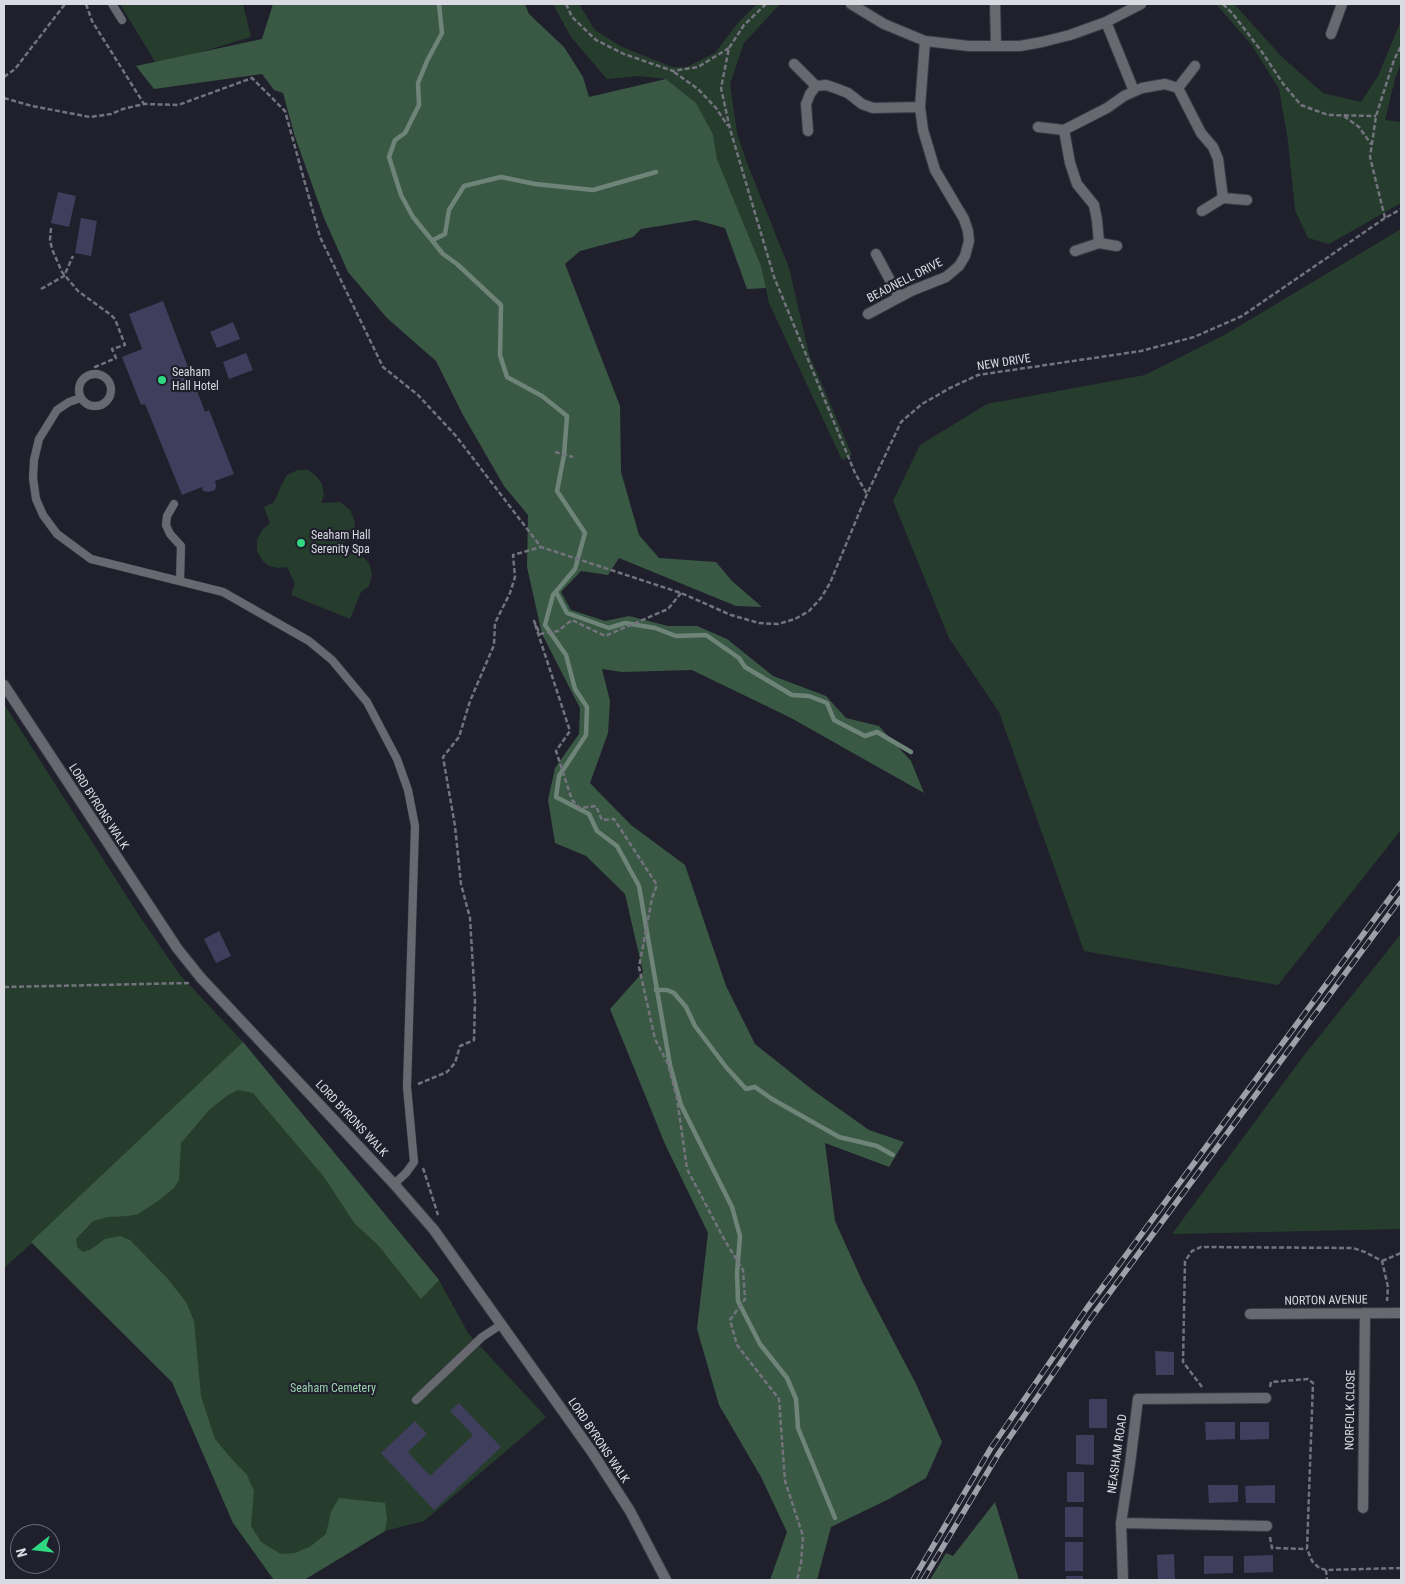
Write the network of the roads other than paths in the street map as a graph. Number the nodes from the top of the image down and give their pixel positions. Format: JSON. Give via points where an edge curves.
{"nodes":[{"id":1,"x":112,"y":4,"type":"edge"},
{"id":2,"x":851,"y":4,"type":"edge"},
{"id":3,"x":995,"y":4,"type":"edge"},
{"id":4,"x":1141,"y":4,"type":"edge"},
{"id":5,"x":1338,"y":5,"type":"edge"},
{"id":6,"x":122,"y":20,"type":"dead end"},
{"id":7,"x":1106,"y":22,"type":"junction"},
{"id":8,"x":1331,"y":34,"type":"dead end"},
{"id":9,"x":925,"y":41,"type":"junction"},
{"id":10,"x":996,"y":46,"type":"junction"},
{"id":11,"x":794,"y":64,"type":"dead end"},
{"id":12,"x":1195,"y":66,"type":"dead end"},
{"id":13,"x":816,"y":86,"type":"junction"},
{"id":14,"x":1178,"y":88,"type":"junction"},
{"id":15,"x":1134,"y":91,"type":"junction"},
{"id":16,"x":920,"y":107,"type":"junction"},
{"id":17,"x":1038,"y":127,"type":"dead end"},
{"id":18,"x":1064,"y":130,"type":"junction"},
{"id":19,"x":808,"y":131,"type":"dead end"},
{"id":20,"x":1223,"y":198,"type":"junction"},
{"id":21,"x":1247,"y":200,"type":"dead end"},
{"id":22,"x":1202,"y":211,"type":"dead end"},
{"id":23,"x":1099,"y":243,"type":"junction"},
{"id":24,"x":1117,"y":246,"type":"dead end"},
{"id":25,"x":1075,"y":251,"type":"dead end"},
{"id":26,"x":876,"y":254,"type":"dead end"},
{"id":27,"x":899,"y":297,"type":"junction"},
{"id":28,"x":868,"y":314,"type":"dead end"},
{"id":29,"x":81,"y":398,"type":"junction"},
{"id":30,"x":174,"y":504,"type":"dead end"},
{"id":31,"x":180,"y":581,"type":"junction"},
{"id":32,"x":4,"y":685,"type":"edge"},
{"id":33,"x":394,"y":1184,"type":"junction"},
{"id":34,"x":1401,"y":1312,"type":"edge"},
{"id":35,"x":1365,"y":1313,"type":"junction"},
{"id":36,"x":1250,"y":1314,"type":"dead end"},
{"id":37,"x":502,"y":1324,"type":"junction"},
{"id":38,"x":1266,"y":1398,"type":"road end"},
{"id":39,"x":416,"y":1400,"type":"dead end"},
{"id":40,"x":1363,"y":1508,"type":"dead end"},
{"id":41,"x":1121,"y":1523,"type":"junction"},
{"id":42,"x":1267,"y":1526,"type":"road end"},
{"id":43,"x":666,"y":1580,"type":"edge"},
{"id":44,"x":1123,"y":1580,"type":"edge"}],
"edges":[{"from":1,"to":6,"type":"lane"},
{"from":2,"to":9,"type":"street","via":[[884,24]]},
{"from":3,"to":10,"type":"street"},
{"from":4,"to":7,"type":"street"},
{"from":5,"to":8,"type":"street"},
{"from":7,"to":10,"type":"street","via":[[1042,42]]},
{"from":7,"to":15,"type":"street"},
{"from":9,"to":10,"type":"street"},
{"from":9,"to":16,"type":"street","name":"BEADNELL DRIVE"},
{"from":11,"to":13,"type":"street"},
{"from":12,"to":14,"type":"street"},
{"from":13,"to":16,"type":"street","via":[[826,85],[848,93],[873,108]]},
{"from":13,"to":19,"type":"street","via":[[806,104]]},
{"from":14,"to":15,"type":"street","via":[[1165,84]]},
{"from":14,"to":20,"type":"street","via":[[1218,159]]},
{"from":15,"to":18,"type":"street"},
{"from":16,"to":27,"type":"street","name":"BEADNELL DRIVE","via":[[935,170],[964,219],[969,241],[959,266],[946,277]]},
{"from":17,"to":18,"type":"street"},
{"from":18,"to":23,"type":"street","via":[[1077,184],[1094,205]]},
{"from":20,"to":21,"type":"street"},
{"from":20,"to":22,"type":"street"},
{"from":23,"to":24,"type":"street"},
{"from":23,"to":25,"type":"street"},
{"from":26,"to":27,"type":"street"},
{"from":27,"to":28,"type":"street","name":"BEADNELL DRIVE"},
{"from":29,"to":29,"type":"lane","via":[[96,406],[106,402],[110,398],[110,381],[98,374],[90,374],[79,387]]},
{"from":29,"to":31,"type":"lane","via":[[57,410],[39,439],[33,478],[36,499],[43,515],[57,534],[91,559]]},
{"from":30,"to":31,"type":"lane","via":[[166,525],[181,546]]},
{"from":31,"to":33,"type":"lane","via":[[223,592],[309,641],[332,660],[366,702],[397,760],[408,790],[415,826],[407,1087],[414,1162]]},
{"from":32,"to":33,"type":"street","name":"LORD BYRONS WALK","via":[[130,878],[201,978]]},
{"from":33,"to":37,"type":"street","name":"LORD BYRONS WALK","via":[[434,1230]]},
{"from":34,"to":35,"type":"street","name":"NORTON AVENUE"},
{"from":35,"to":36,"type":"street","name":"NORTON AVENUE"},
{"from":35,"to":40,"type":"street","name":"NORFOLK CLOSE"},
{"from":37,"to":39,"type":"lane","via":[[482,1337]]},
{"from":37,"to":43,"type":"street","name":"LORD BYRONS WALK","via":[[630,1511]]},
{"from":38,"to":41,"type":"street","name":"NEASHAM ROAD","via":[[1138,1399]]},
{"from":41,"to":42,"type":"street"},
{"from":41,"to":44,"type":"street","name":"NEASHAM ROAD"}]}
